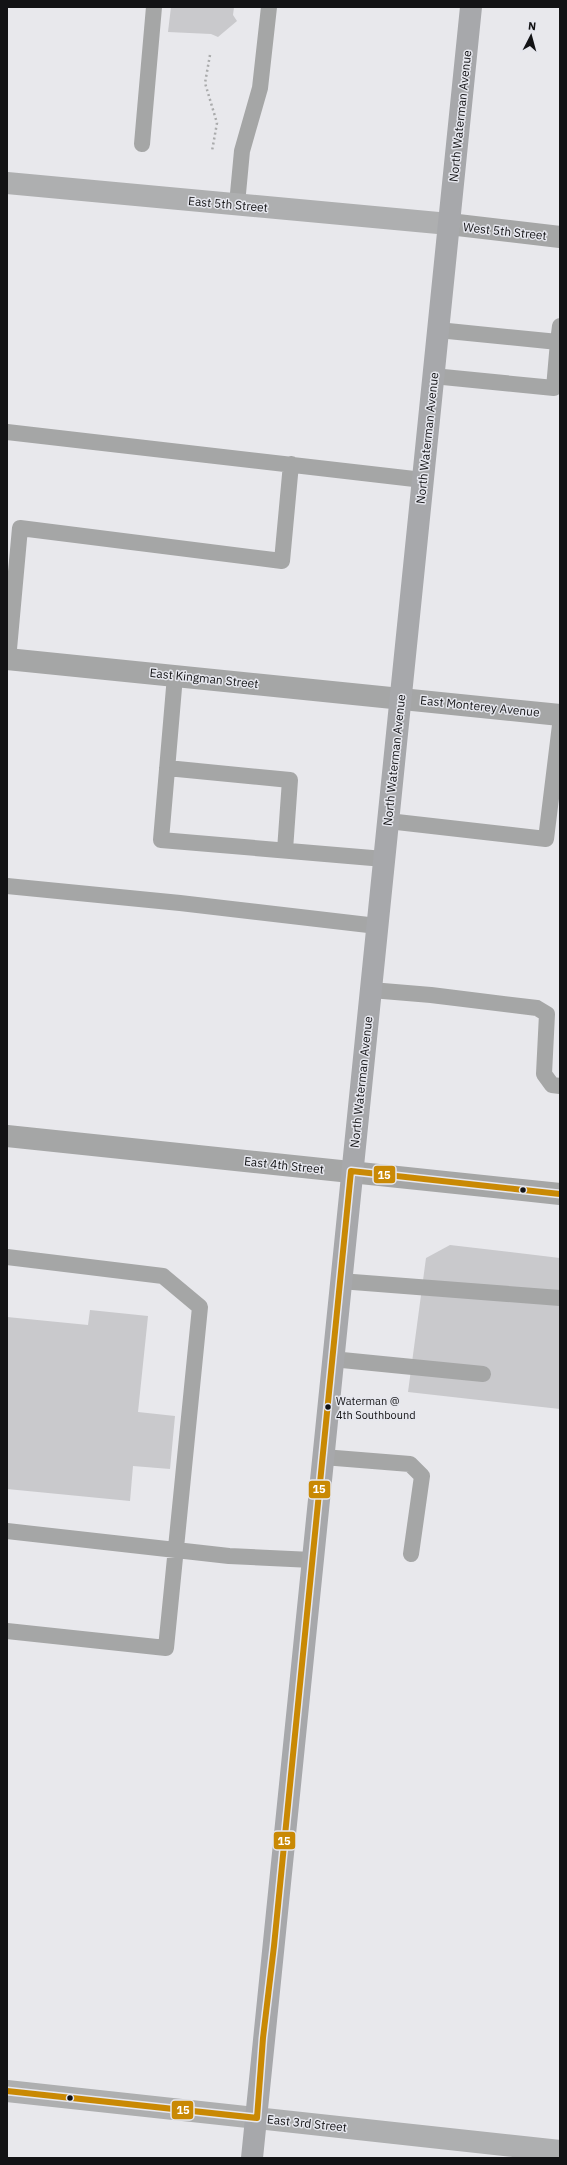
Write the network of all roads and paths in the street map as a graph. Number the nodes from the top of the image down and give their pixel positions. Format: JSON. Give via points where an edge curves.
{"nodes":[{"id":1,"x":154,"y":7,"type":"edge"},
{"id":2,"x":269,"y":7,"type":"edge"},
{"id":3,"x":471,"y":7,"type":"edge"},
{"id":4,"x":210,"y":55,"type":"dead end"},
{"id":5,"x":142,"y":144,"type":"dead end"},
{"id":6,"x":212,"y":151,"type":"dead end"},
{"id":7,"x":7,"y":183,"type":"edge"},
{"id":8,"x":237,"y":204,"type":"junction"},
{"id":9,"x":449,"y":224,"type":"junction"},
{"id":10,"x":560,"y":237,"type":"edge"},
{"id":11,"x":560,"y":326,"type":"edge"},
{"id":12,"x":438,"y":330,"type":"junction"},
{"id":13,"x":558,"y":342,"type":"junction"},
{"id":14,"x":433,"y":376,"type":"junction"},
{"id":15,"x":7,"y":432,"type":"edge"},
{"id":16,"x":291,"y":464,"type":"junction"},
{"id":17,"x":423,"y":480,"type":"junction"},
{"id":18,"x":8,"y":660,"type":"edge"},
{"id":19,"x":175,"y":676,"type":"junction"},
{"id":20,"x":400,"y":698,"type":"junction"},
{"id":21,"x":560,"y":715,"type":"edge"},
{"id":22,"x":560,"y":725,"type":"edge"},
{"id":23,"x":167,"y":768,"type":"junction"},
{"id":24,"x":388,"y":821,"type":"junction"},
{"id":25,"x":285,"y":850,"type":"junction"},
{"id":26,"x":384,"y":858,"type":"junction"},
{"id":27,"x":7,"y":886,"type":"edge"},
{"id":28,"x":377,"y":926,"type":"junction"},
{"id":29,"x":371,"y":990,"type":"junction"},
{"id":30,"x":560,"y":1086,"type":"edge"},
{"id":31,"x":7,"y":1136,"type":"edge"},
{"id":32,"x":351,"y":1171,"type":"junction"},
{"id":33,"x":560,"y":1194,"type":"edge"},
{"id":34,"x":7,"y":1258,"type":"edge"},
{"id":35,"x":340,"y":1281,"type":"junction"},
{"id":36,"x":560,"y":1298,"type":"edge"},
{"id":37,"x":332,"y":1359,"type":"junction"},
{"id":38,"x":483,"y":1374,"type":"dead end"},
{"id":39,"x":323,"y":1457,"type":"junction"},
{"id":40,"x":7,"y":1531,"type":"edge"},
{"id":41,"x":176,"y":1550,"type":"junction"},
{"id":42,"x":411,"y":1554,"type":"dead end"},
{"id":43,"x":312,"y":1560,"type":"junction"},
{"id":44,"x":7,"y":1631,"type":"edge"},
{"id":45,"x":7,"y":2091,"type":"edge"},
{"id":46,"x":257,"y":2118,"type":"junction"},
{"id":47,"x":553,"y":2153,"type":"edge"},
{"id":48,"x":252,"y":2158,"type":"edge"}],
"edges":[{"from":1,"to":5,"type":"lane"},
{"from":2,"to":8,"type":"lane","via":[[260,88],[242,151]]},
{"from":3,"to":9,"type":"main road","name":"North Waterman Avenue"},
{"from":4,"to":6,"type":"path","via":[[205,83],[217,123]]},
{"from":7,"to":8,"type":"main road","name":"East 5th Street"},
{"from":8,"to":9,"type":"main road","name":"East 5th Street"},
{"from":9,"to":10,"type":"street","name":"West 5th Street"},
{"from":9,"to":12,"type":"main road","name":"North Waterman Avenue"},
{"from":11,"to":13,"type":"lane"},
{"from":12,"to":13,"type":"lane"},
{"from":12,"to":14,"type":"main road","name":"North Waterman Avenue"},
{"from":13,"to":14,"type":"lane","via":[[554,388]]},
{"from":14,"to":17,"type":"main road","name":"North Waterman Avenue"},
{"from":15,"to":16,"type":"lane"},
{"from":16,"to":17,"type":"lane"},
{"from":16,"to":18,"type":"lane","via":[[282,560],[20,528]]},
{"from":17,"to":20,"type":"main road","name":"North Waterman Avenue"},
{"from":18,"to":19,"type":"street","name":"East Kingman Street"},
{"from":19,"to":20,"type":"street","name":"East Kingman Street"},
{"from":19,"to":23,"type":"lane"},
{"from":20,"to":21,"type":"street","name":"East Monterey Avenue"},
{"from":20,"to":24,"type":"main road","name":"North Waterman Avenue"},
{"from":22,"to":24,"type":"lane","via":[[546,839]]},
{"from":23,"to":25,"type":"lane","via":[[290,780]]},
{"from":23,"to":25,"type":"lane","via":[[161,840]]},
{"from":24,"to":26,"type":"main road","name":"North Waterman Avenue"},
{"from":25,"to":26,"type":"lane"},
{"from":26,"to":28,"type":"main road","name":"North Waterman Avenue"},
{"from":27,"to":28,"type":"lane"},
{"from":28,"to":29,"type":"main road","name":"North Waterman Avenue"},
{"from":29,"to":30,"type":"lane","via":[[537,1008],[547,1014],[544,1074],[552,1085]]},
{"from":29,"to":32,"type":"main road","name":"North Waterman Avenue"},
{"from":31,"to":32,"type":"street","name":"East 4th Street"},
{"from":32,"to":33,"type":"street","name":"East 4th Street"},
{"from":32,"to":35,"type":"main road","name":"North Waterman Avenue"},
{"from":34,"to":41,"type":"lane","via":[[163,1276],[200,1307]]},
{"from":35,"to":36,"type":"lane"},
{"from":35,"to":37,"type":"main road","name":"North Waterman Avenue"},
{"from":37,"to":38,"type":"lane"},
{"from":37,"to":39,"type":"main road","name":"North Waterman Avenue"},
{"from":39,"to":42,"type":"lane","via":[[410,1464],[422,1476]]},
{"from":39,"to":43,"type":"main road","name":"North Waterman Avenue"},
{"from":40,"to":41,"type":"lane"},
{"from":41,"to":43,"type":"lane","via":[[229,1556]]},
{"from":41,"to":44,"type":"lane","via":[[166,1648]]},
{"from":43,"to":46,"type":"main road","name":"North Waterman Avenue"},
{"from":45,"to":46,"type":"main road","name":"East 3rd Street"},
{"from":46,"to":47,"type":"main road","name":"East 3rd Street"},
{"from":46,"to":48,"type":"main road","name":"North Waterman Avenue"}]}
